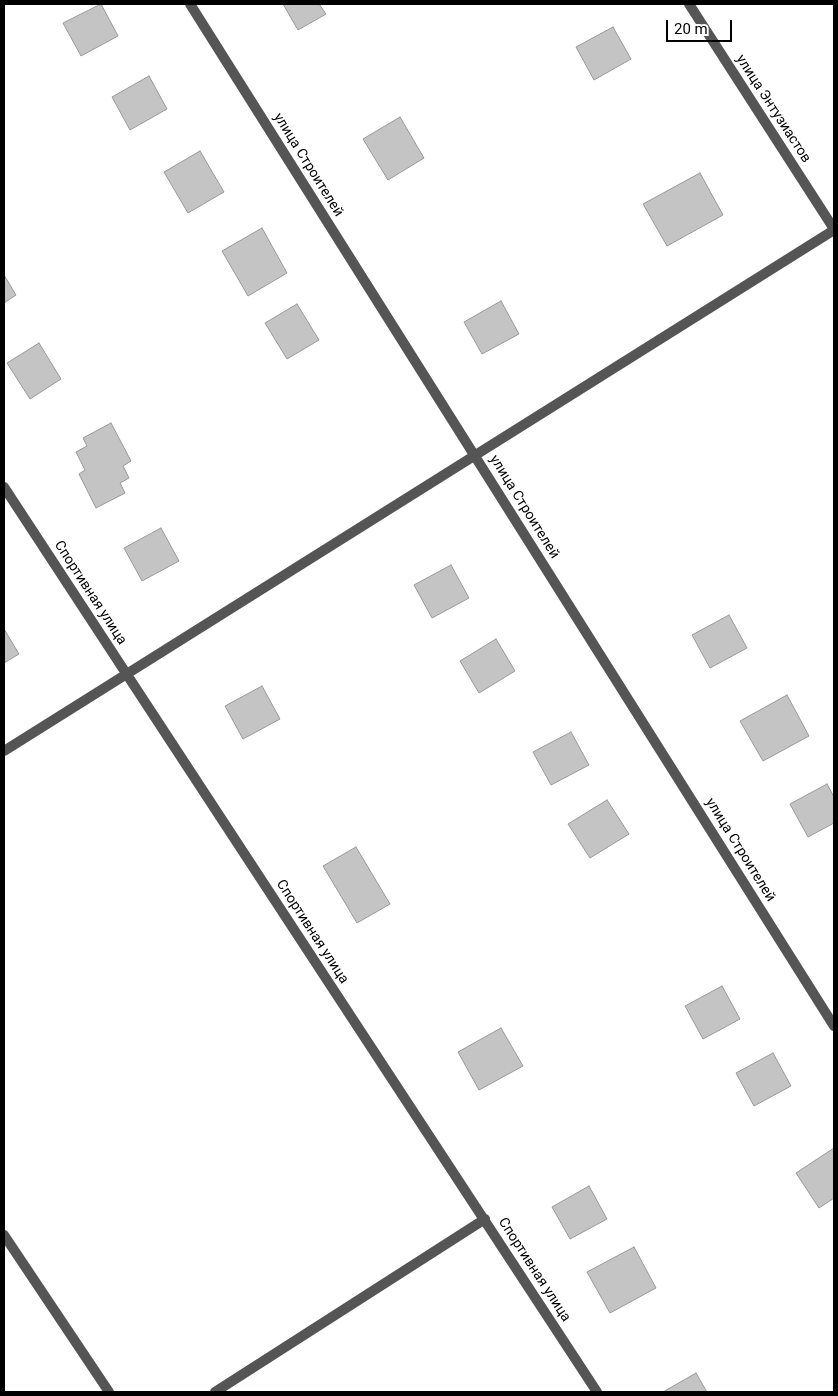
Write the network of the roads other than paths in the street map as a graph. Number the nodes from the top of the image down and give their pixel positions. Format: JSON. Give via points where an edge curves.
{"nodes":[{"id":1,"x":190,"y":4,"type":"edge"},
{"id":2,"x":689,"y":4,"type":"edge"},
{"id":3,"x":834,"y":230,"type":"edge"},
{"id":4,"x":475,"y":455,"type":"junction"},
{"id":5,"x":4,"y":487,"type":"edge"},
{"id":6,"x":127,"y":674,"type":"junction"},
{"id":7,"x":4,"y":751,"type":"edge"},
{"id":8,"x":834,"y":1026,"type":"edge"},
{"id":9,"x":484,"y":1219,"type":"junction"},
{"id":10,"x":4,"y":1235,"type":"edge"},
{"id":11,"x":109,"y":1392,"type":"edge"},
{"id":12,"x":215,"y":1392,"type":"edge"},
{"id":13,"x":597,"y":1392,"type":"edge"}],
"edges":[{"from":1,"to":4,"type":"street","name":"улица Строителей"},
{"from":2,"to":3,"type":"street","name":"улица Энтузиастов"},
{"from":3,"to":4,"type":"street"},
{"from":4,"to":6,"type":"street"},
{"from":4,"to":8,"type":"street","name":"улица Строителей"},
{"from":5,"to":6,"type":"street","name":"Спортивная улица"},
{"from":6,"to":7,"type":"street"},
{"from":6,"to":9,"type":"street","name":"Спортивная улица"},
{"from":9,"to":12,"type":"street"},
{"from":9,"to":13,"type":"street","name":"Спортивная улица"},
{"from":10,"to":11,"type":"street"}]}
